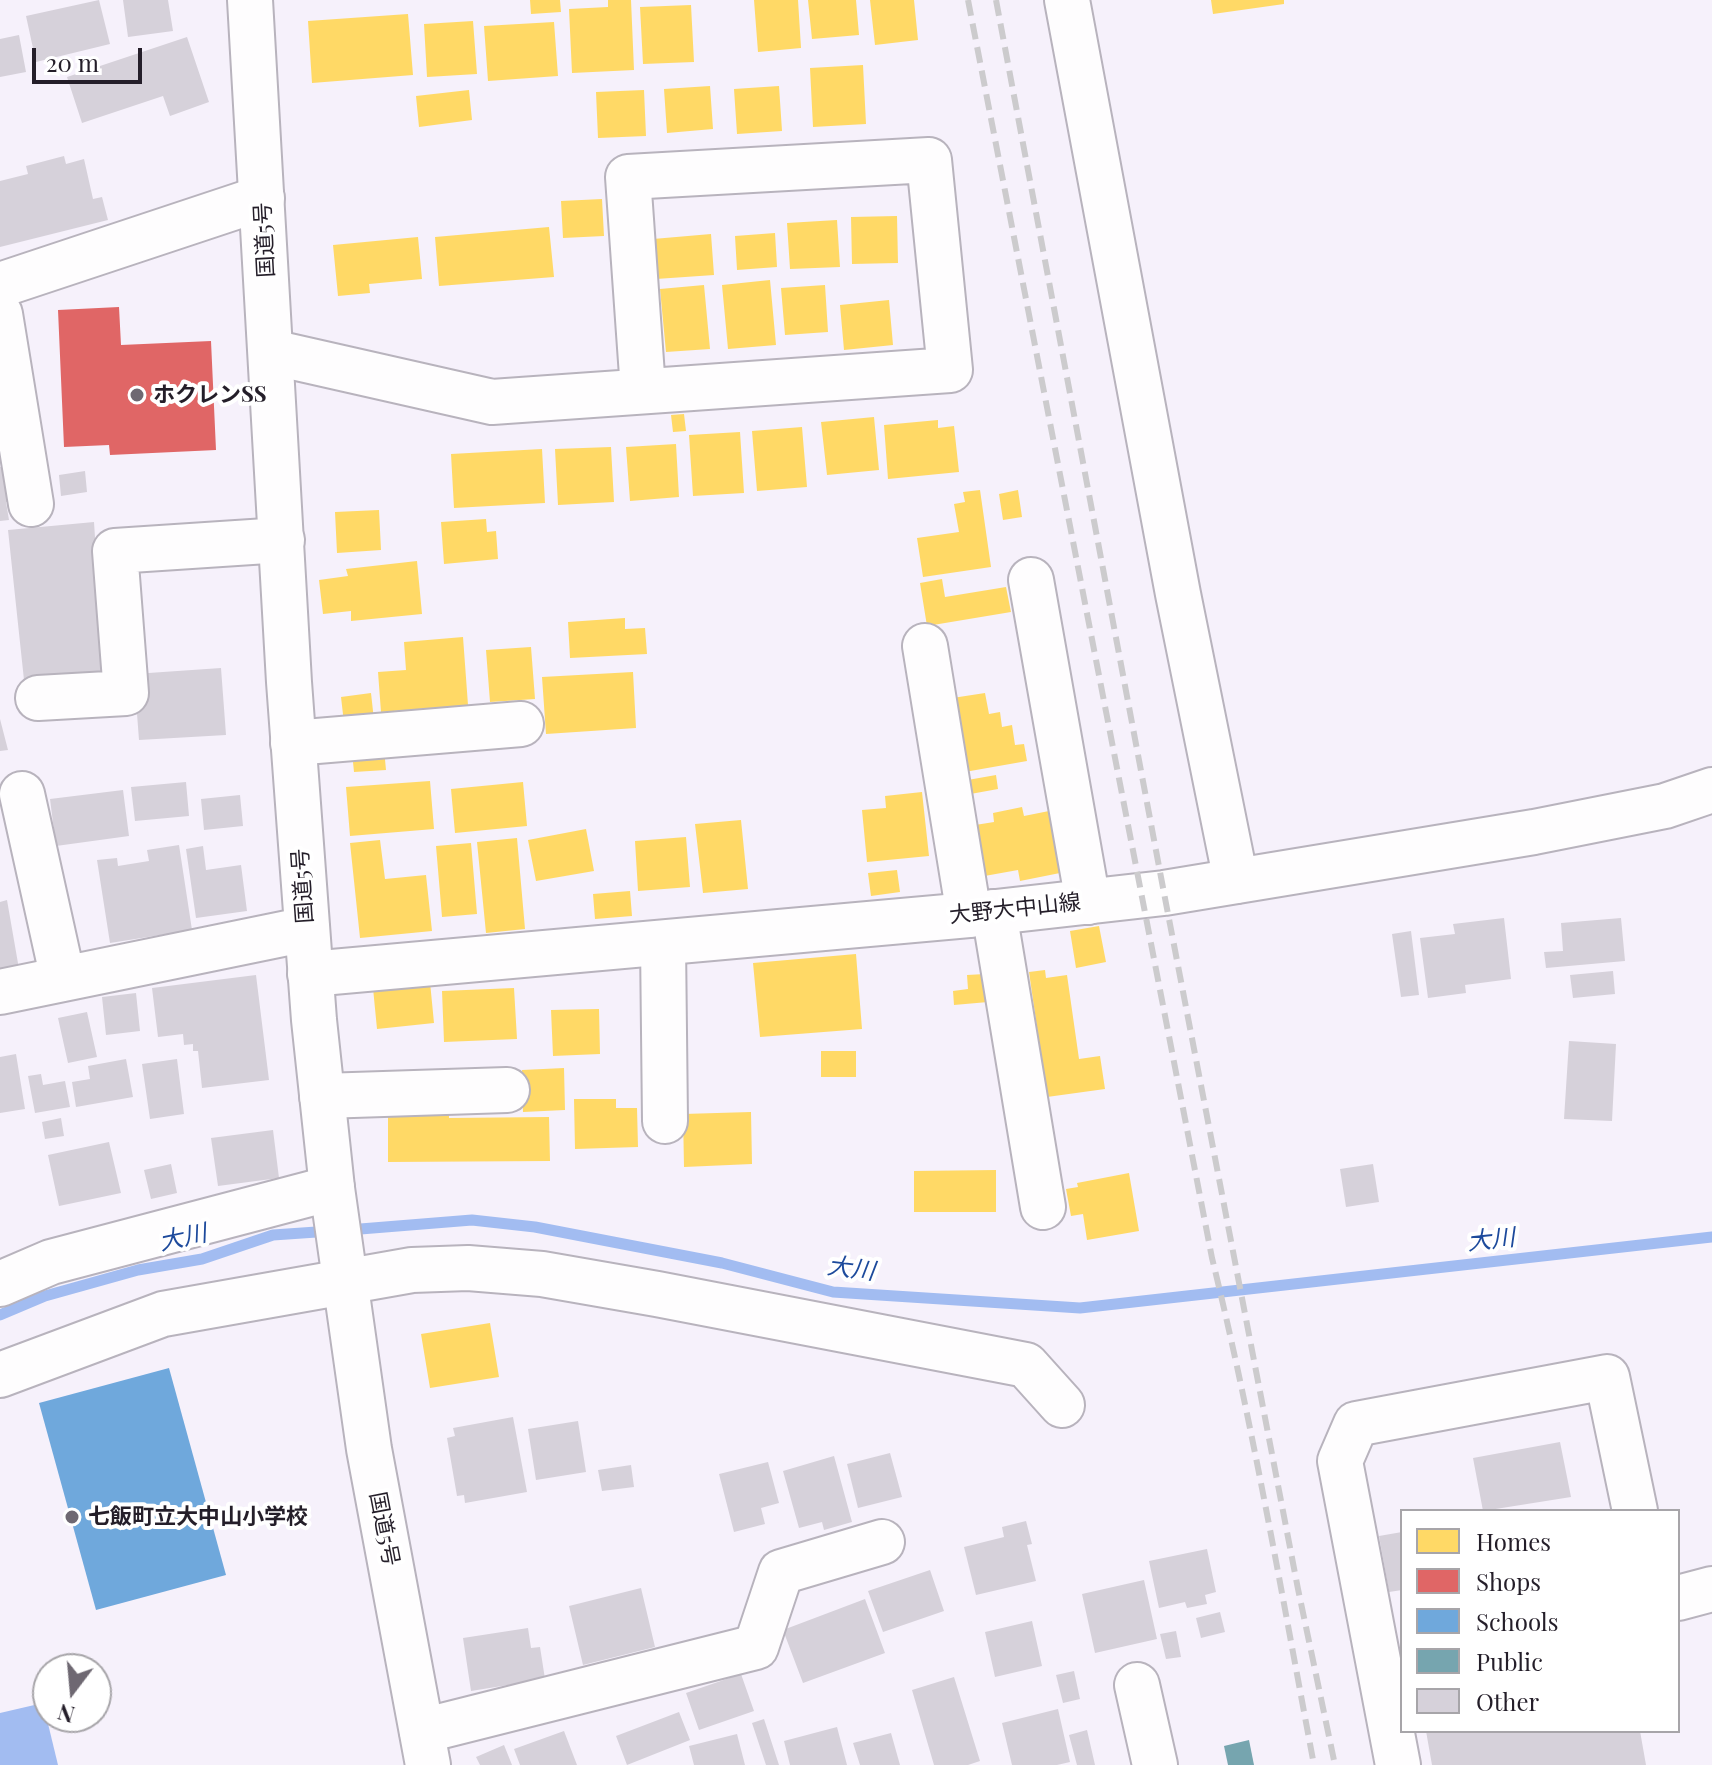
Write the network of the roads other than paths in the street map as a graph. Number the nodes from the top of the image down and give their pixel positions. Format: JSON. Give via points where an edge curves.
{"nodes":[{"id":1,"x":250,"y":0,"type":"edge"},
{"id":2,"x":1067,"y":0,"type":"edge"},
{"id":3,"x":262,"y":198,"type":"junction"},
{"id":4,"x":0,"y":285,"type":"edge"},
{"id":5,"x":0,"y":314,"type":"edge"},
{"id":6,"x":271,"y":352,"type":"junction"},
{"id":7,"x":643,"y":390,"type":"junction"},
{"id":8,"x":31,"y":504,"type":"dead end"},
{"id":9,"x":282,"y":540,"type":"junction"},
{"id":10,"x":1031,"y":580,"type":"dead end"},
{"id":11,"x":925,"y":646,"type":"dead end"},
{"id":12,"x":38,"y":698,"type":"dead end"},
{"id":13,"x":521,"y":724,"type":"dead end"},
{"id":14,"x":293,"y":743,"type":"junction"},
{"id":15,"x":1712,"y":790,"type":"edge"},
{"id":16,"x":22,"y":794,"type":"dead end"},
{"id":17,"x":1236,"y":881,"type":"junction"},
{"id":18,"x":1088,"y":902,"type":"junction"},
{"id":19,"x":981,"y":913,"type":"junction"},
{"id":20,"x":307,"y":929,"type":"junction"},
{"id":21,"x":663,"y":943,"type":"junction"},
{"id":22,"x":310,"y":974,"type":"junction"},
{"id":23,"x":63,"y":979,"type":"junction"},
{"id":24,"x":0,"y":992,"type":"edge"},
{"id":25,"x":507,"y":1090,"type":"dead end"},
{"id":26,"x":322,"y":1096,"type":"junction"},
{"id":27,"x":665,"y":1121,"type":"dead end"},
{"id":28,"x":333,"y":1196,"type":"junction"},
{"id":29,"x":1043,"y":1207,"type":"dead end"},
{"id":30,"x":344,"y":1270,"type":"junction"},
{"id":31,"x":0,"y":1284,"type":"edge"},
{"id":32,"x":0,"y":1375,"type":"edge"},
{"id":33,"x":1062,"y":1405,"type":"dead end"},
{"id":34,"x":1635,"y":1509,"type":"edge"},
{"id":35,"x":882,"y":1542,"type":"dead end"},
{"id":36,"x":1712,"y":1589,"type":"edge"},
{"id":37,"x":1680,"y":1597,"type":"edge"},
{"id":38,"x":1137,"y":1685,"type":"dead end"},
{"id":39,"x":425,"y":1748,"type":"edge"},
{"id":40,"x":1155,"y":1765,"type":"edge"},
{"id":41,"x":1398,"y":1765,"type":"edge"}],
"edges":[{"from":1,"to":3,"type":"main road","name":"国道5号"},
{"from":2,"to":17,"type":"main road"},
{"from":3,"to":4,"type":"main road"},
{"from":3,"to":6,"type":"main road","name":"国道5号"},
{"from":5,"to":8,"type":"main road"},
{"from":6,"to":7,"type":"main road","via":[[492,402]]},
{"from":6,"to":9,"type":"main road","name":"国道5号"},
{"from":7,"to":7,"type":"main road","via":[[950,370],[929,160],[628,177]]},
{"from":9,"to":12,"type":"main road","via":[[115,551],[126,693]]},
{"from":9,"to":14,"type":"main road","name":"国道5号"},
{"from":10,"to":18,"type":"main road"},
{"from":11,"to":19,"type":"main road"},
{"from":13,"to":14,"type":"main road"},
{"from":14,"to":20,"type":"main road","name":"国道5号"},
{"from":15,"to":17,"type":"main road","name":"大野大中山線","via":[[1665,806],[1534,832]]},
{"from":16,"to":23,"type":"main road"},
{"from":17,"to":18,"type":"main road","name":"大野大中山線"},
{"from":18,"to":19,"type":"main road","name":"大野大中山線"},
{"from":19,"to":21,"type":"main road","name":"大野大中山線"},
{"from":19,"to":29,"type":"main road"},
{"from":20,"to":22,"type":"main road","name":"国道5号"},
{"from":20,"to":23,"type":"main road"},
{"from":21,"to":22,"type":"main road","name":"大野大中山線"},
{"from":21,"to":27,"type":"main road"},
{"from":22,"to":26,"type":"main road","name":"国道5号"},
{"from":23,"to":24,"type":"main road"},
{"from":25,"to":26,"type":"main road"},
{"from":26,"to":28,"type":"main road","name":"国道5号"},
{"from":28,"to":30,"type":"main road","name":"国道5号"},
{"from":28,"to":31,"type":"main road","via":[[51,1262]]},
{"from":30,"to":32,"type":"main road","via":[[163,1314]]},
{"from":30,"to":33,"type":"main road","via":[[468,1268],[542,1274],[657,1294],[1026,1365]]},
{"from":30,"to":39,"type":"main road","name":"国道5号","via":[[369,1449]]},
{"from":34,"to":41,"type":"main road","via":[[1607,1377],[1356,1424],[1340,1461]]},
{"from":35,"to":39,"type":"main road","via":[[781,1572],[756,1647]]},
{"from":36,"to":37,"type":"main road"},
{"from":38,"to":40,"type":"main road"}]}
